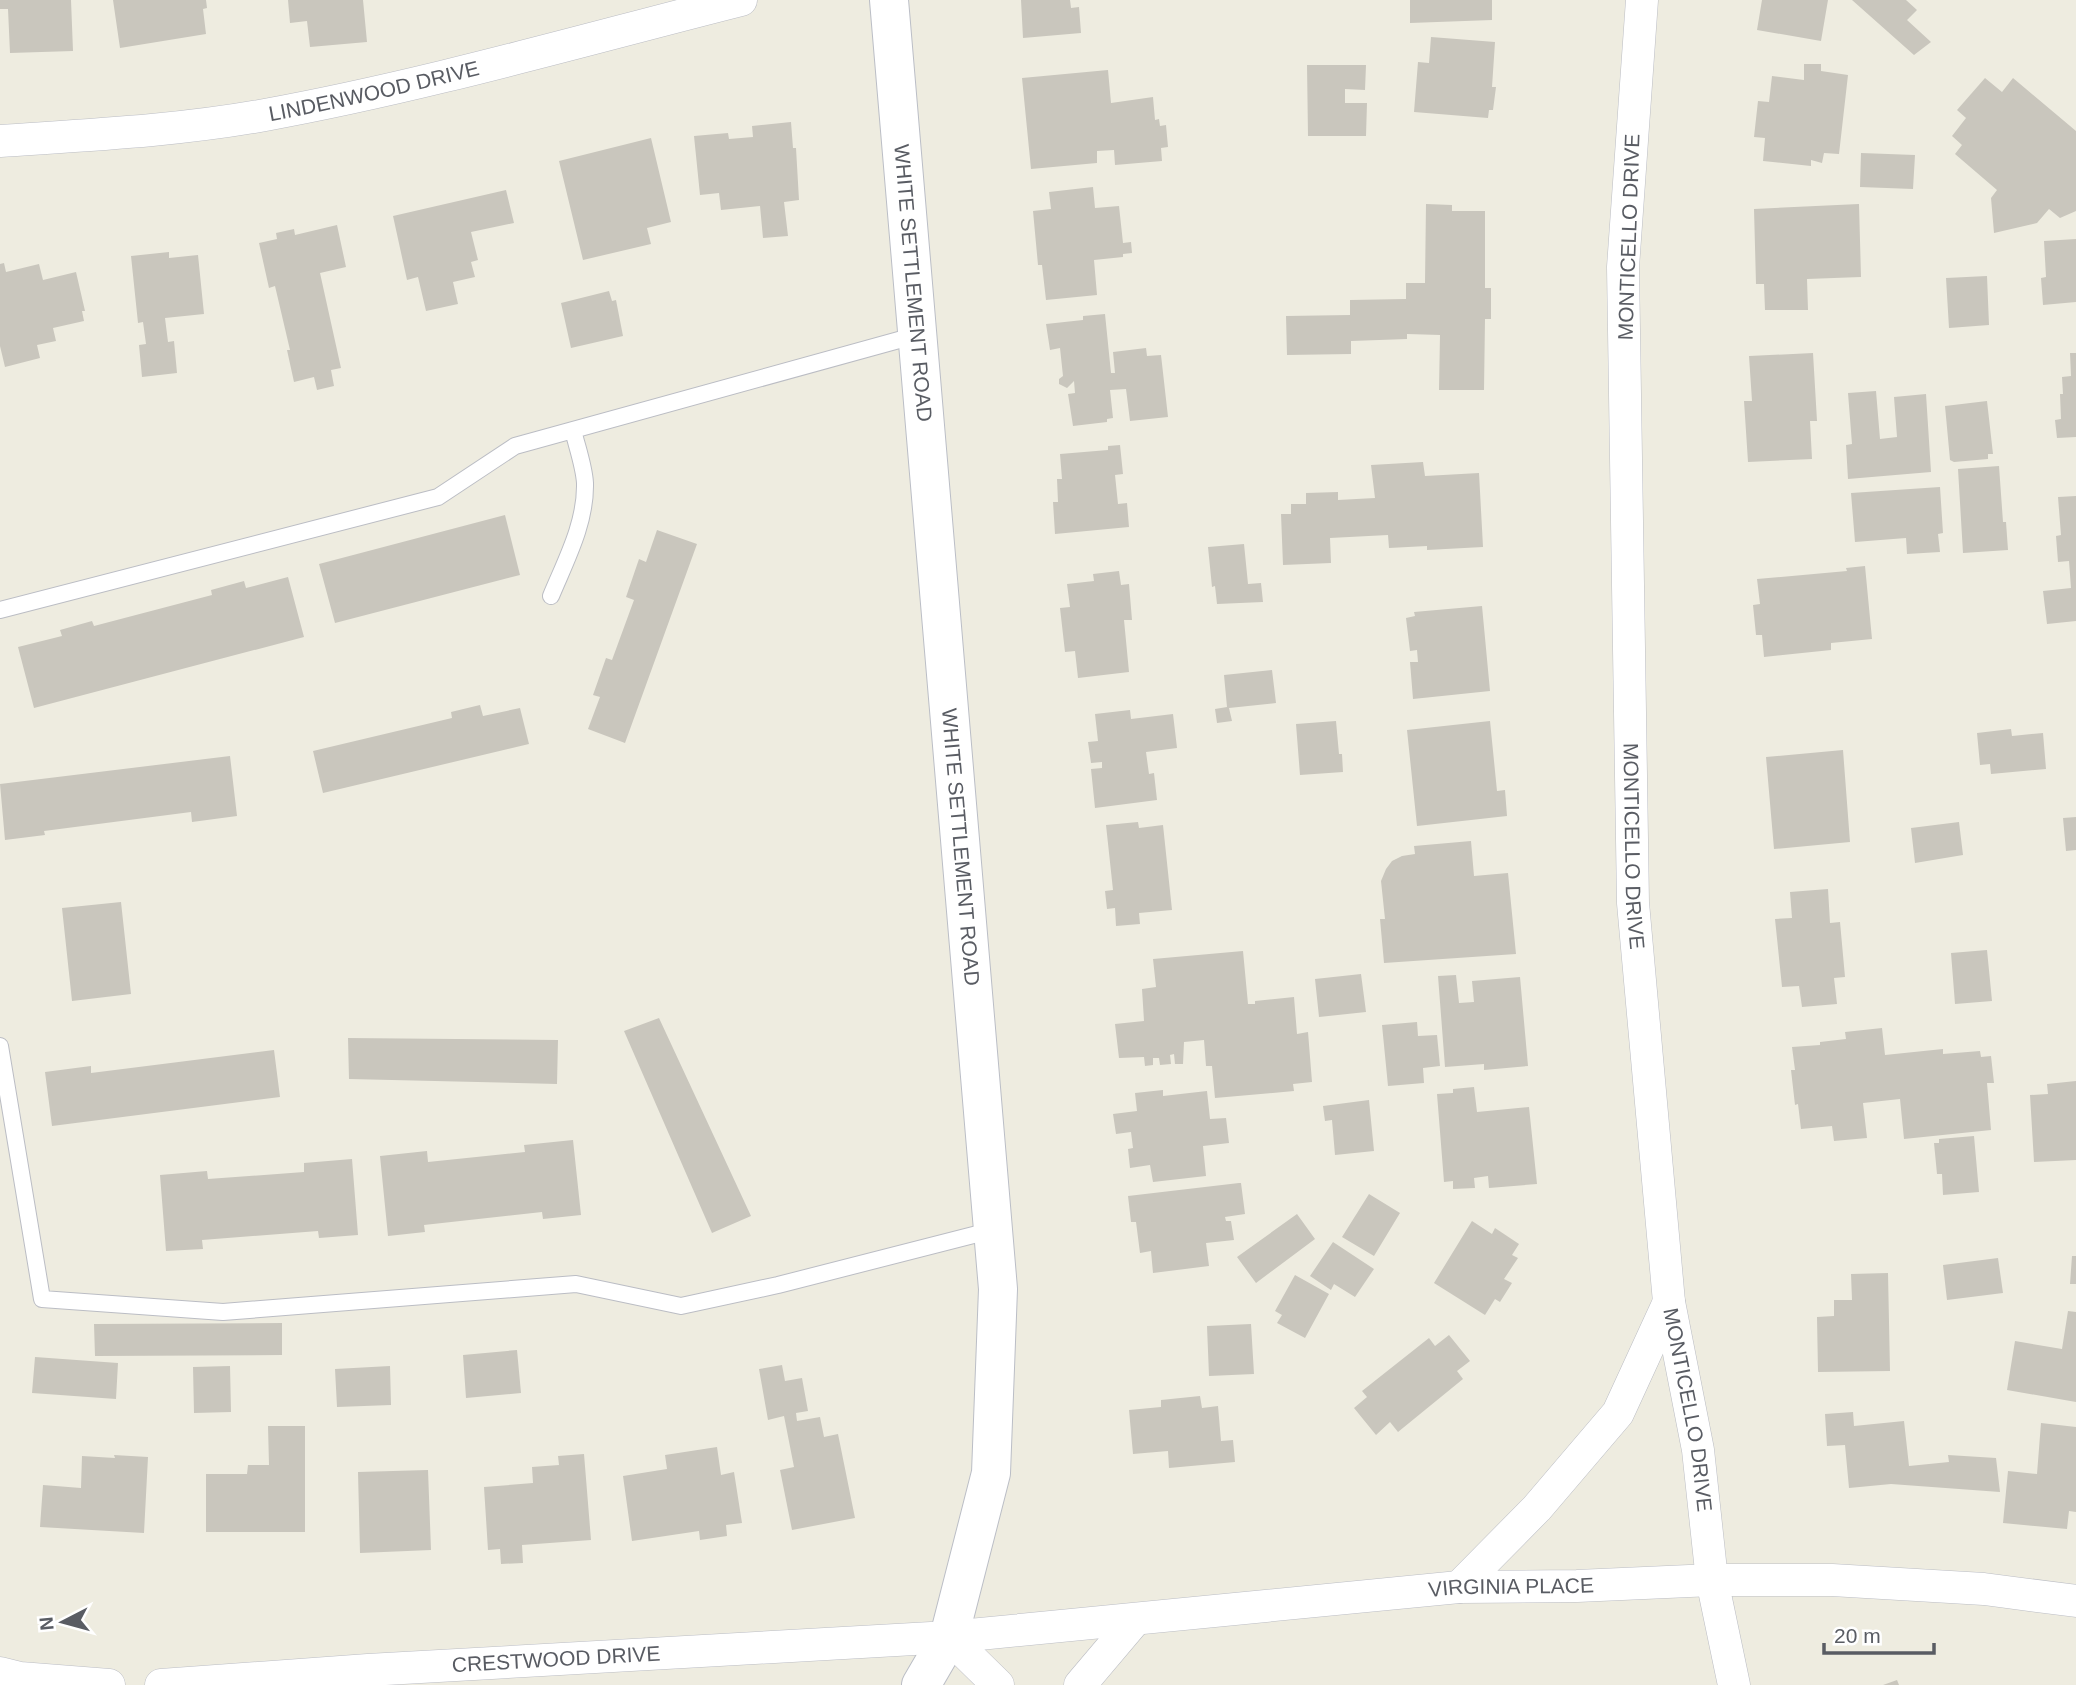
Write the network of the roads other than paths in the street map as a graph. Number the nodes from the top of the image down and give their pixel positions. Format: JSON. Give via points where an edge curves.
{"nodes":[{"id":1,"x":741,"y":0,"type":"edge"},
{"id":2,"x":889,"y":0,"type":"edge"},
{"id":3,"x":1642,"y":0,"type":"edge"},
{"id":4,"x":0,"y":141,"type":"edge"},
{"id":5,"x":917,"y":335,"type":"junction"},
{"id":6,"x":573,"y":430,"type":"junction"},
{"id":7,"x":551,"y":596,"type":"dead end"},
{"id":8,"x":0,"y":610,"type":"edge"},
{"id":9,"x":0,"y":1046,"type":"edge"},
{"id":10,"x":993,"y":1230,"type":"junction"},
{"id":11,"x":1669,"y":1302,"type":"junction"},
{"id":12,"x":1713,"y":1580,"type":"junction"},
{"id":13,"x":1460,"y":1587,"type":"junction"},
{"id":14,"x":2076,"y":1601,"type":"edge"},
{"id":15,"x":1135,"y":1620,"type":"junction"},
{"id":16,"x":948,"y":1637,"type":"junction"},
{"id":17,"x":0,"y":1673,"type":"edge"},
{"id":18,"x":109,"y":1685,"type":"edge"},
{"id":19,"x":162,"y":1685,"type":"edge"},
{"id":20,"x":921,"y":1685,"type":"edge"},
{"id":21,"x":998,"y":1685,"type":"edge"},
{"id":22,"x":1080,"y":1685,"type":"edge"},
{"id":23,"x":1734,"y":1685,"type":"edge"}],
"edges":[{"from":1,"to":4,"type":"street","name":"LINDENWOOD DRIVE","via":[[383,90],[264,115],[177,128]]},
{"from":2,"to":5,"type":"main road","name":"WHITE SETTLEMENT ROAD"},
{"from":3,"to":11,"type":"street","name":"MONTICELLO DRIVE","via":[[1623,267],[1633,903]]},
{"from":5,"to":6,"type":"lane"},
{"from":5,"to":10,"type":"main road","name":"WHITE SETTLEMENT ROAD"},
{"from":6,"to":7,"type":"lane","via":[[585,480],[583,507]]},
{"from":6,"to":8,"type":"lane","via":[[515,446],[438,497]]},
{"from":9,"to":10,"type":"lane","via":[[42,1299],[223,1312],[576,1284],[681,1306],[778,1286]]},
{"from":10,"to":16,"type":"main road","name":"WHITE SETTLEMENT ROAD","via":[[998,1289],[991,1473]]},
{"from":11,"to":12,"type":"street","name":"MONTICELLO DRIVE","via":[[1698,1450]]},
{"from":11,"to":13,"type":"street","via":[[1618,1413],[1537,1508]]},
{"from":12,"to":13,"type":"street","name":"VIRGINIA PLACE"},
{"from":12,"to":14,"type":"street","name":"VIRGINIA PLACE","via":[[1832,1580],[1984,1589]]},
{"from":12,"to":23,"type":"street","name":"MONTICELLO DRIVE"},
{"from":13,"to":15,"type":"street","name":"VIRGINIA PLACE"},
{"from":15,"to":16,"type":"street","name":"VIRGINIA PLACE"},
{"from":15,"to":22,"type":"street"},
{"from":16,"to":19,"type":"street","name":"CRESTWOOD DRIVE"},
{"from":16,"to":20,"type":"main road","name":"WHITE SETTLEMENT ROAD"},
{"from":16,"to":21,"type":"street"},
{"from":17,"to":18,"type":"street"}]}
